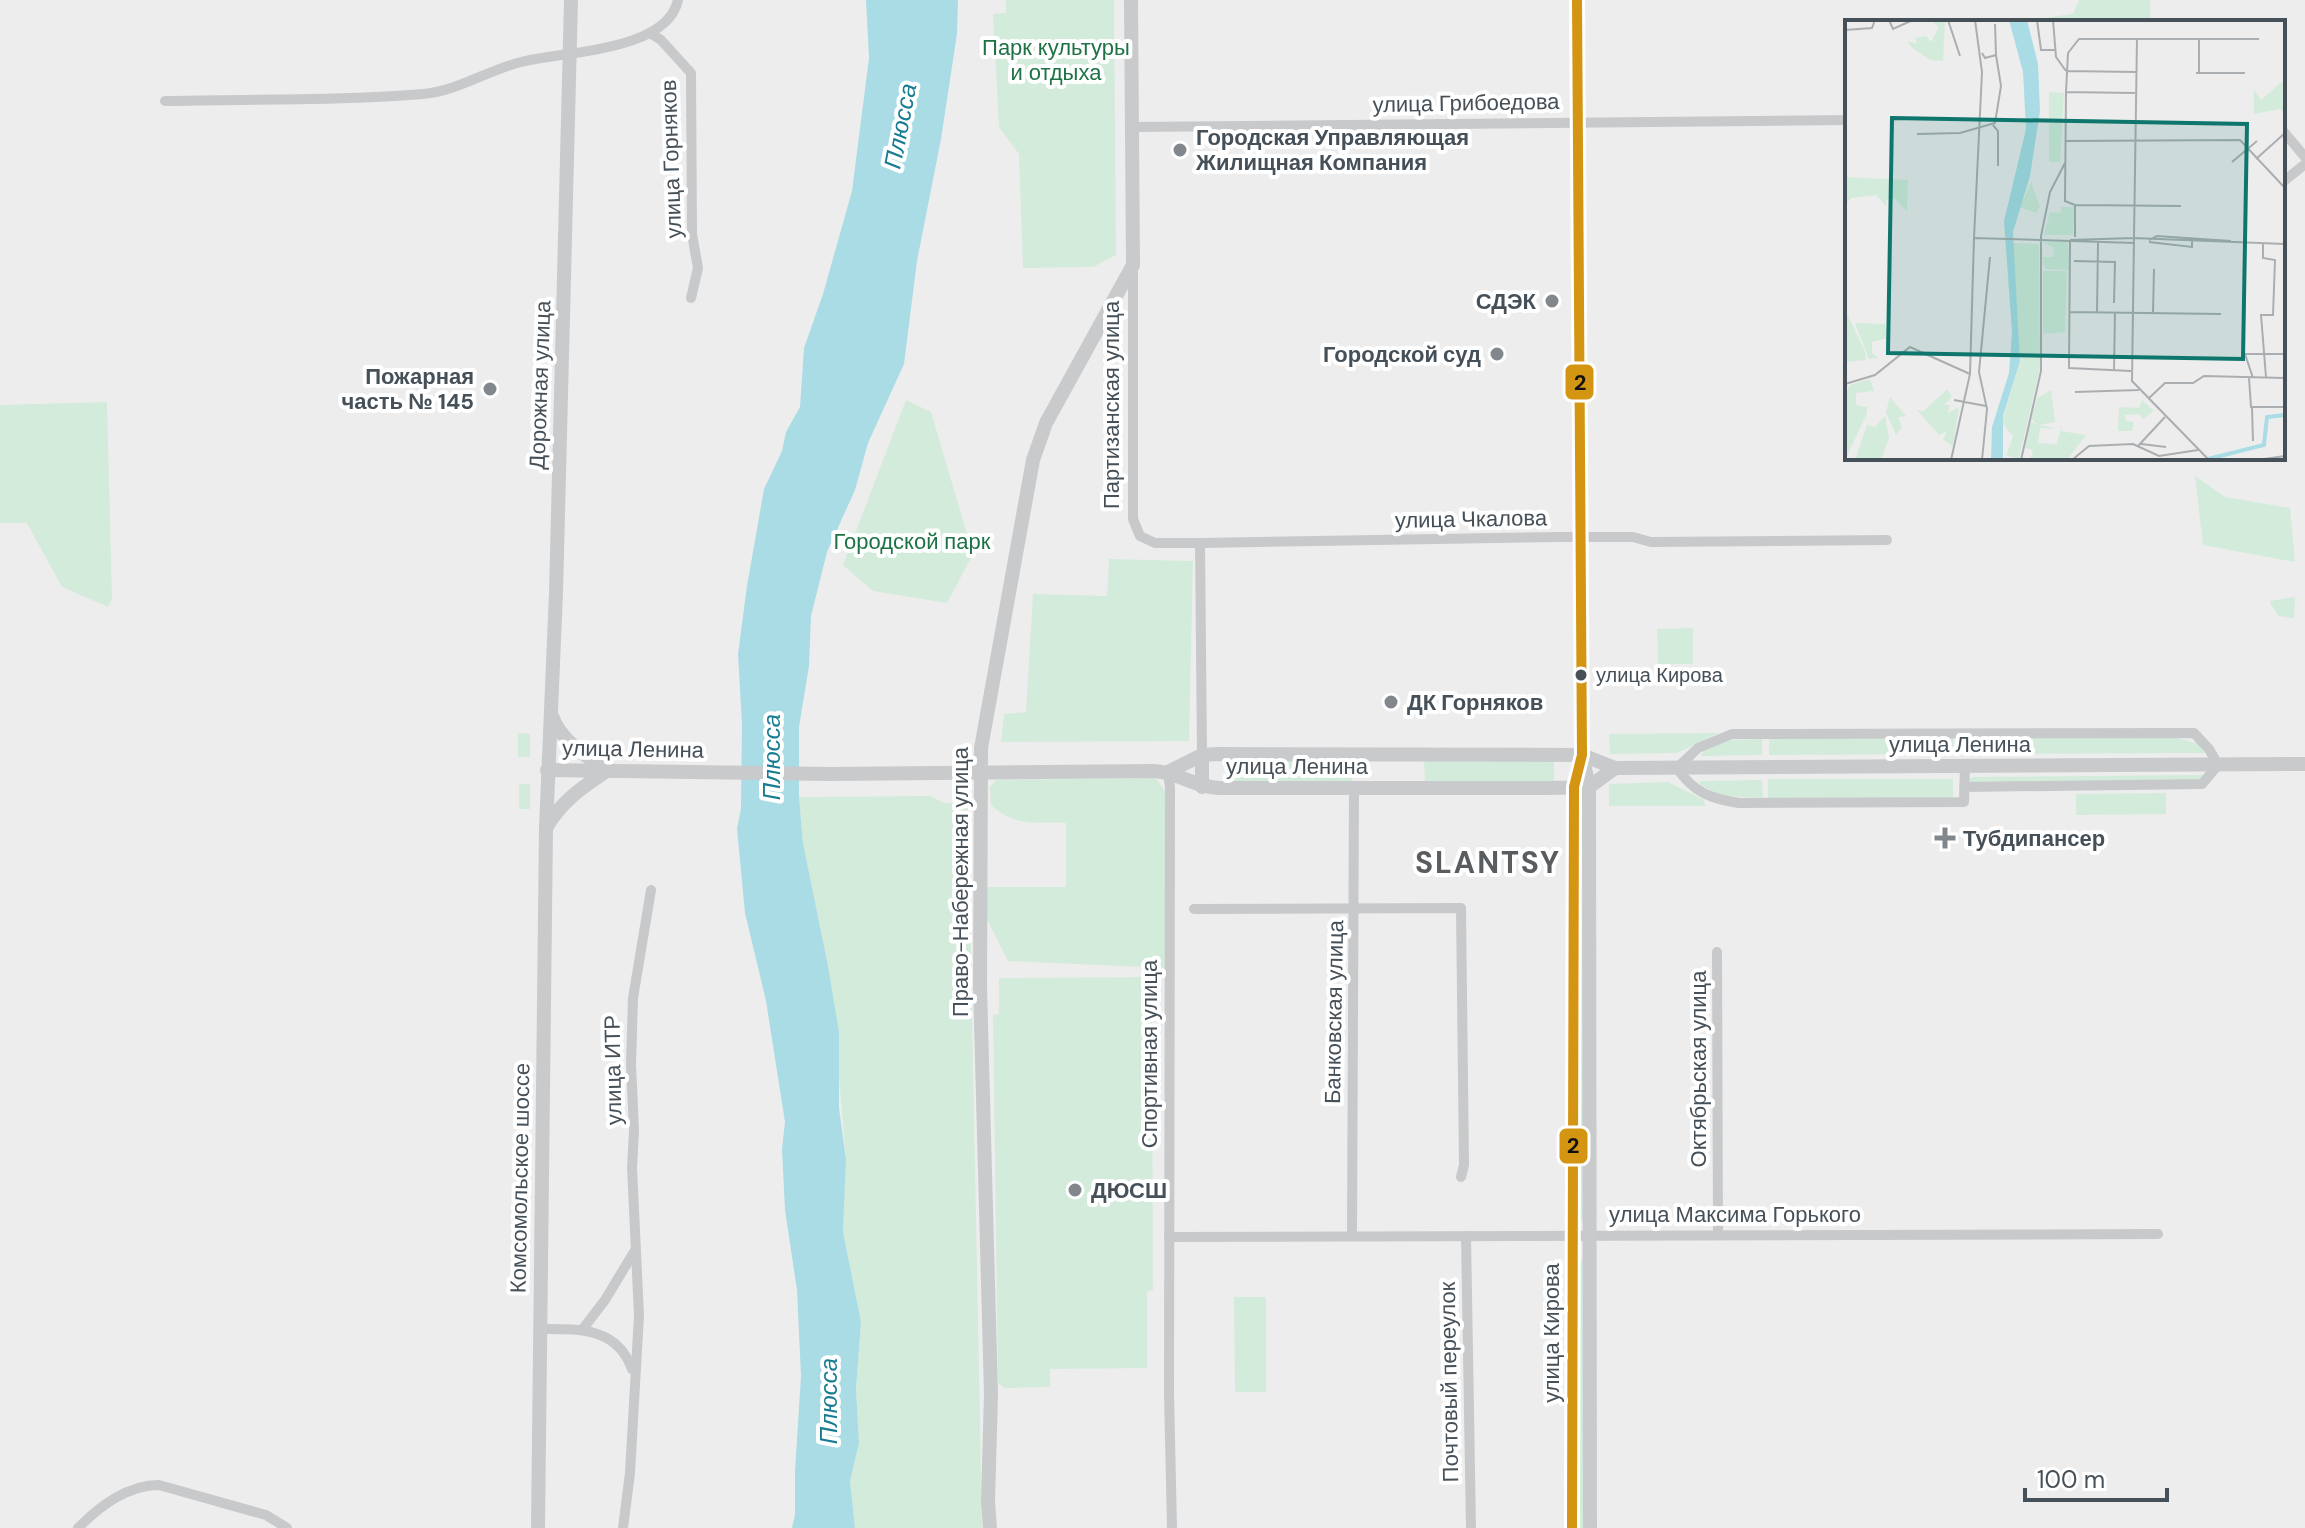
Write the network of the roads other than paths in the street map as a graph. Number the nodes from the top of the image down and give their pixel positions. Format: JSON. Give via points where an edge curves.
{"nodes":[{"id":1,"x":571,"y":0,"type":"edge"},
{"id":2,"x":678,"y":0,"type":"edge"},
{"id":3,"x":1131,"y":0,"type":"edge"},
{"id":4,"x":1577,"y":0,"type":"edge"},
{"id":5,"x":650,"y":33,"type":"junction"},
{"id":6,"x":570,"y":53,"type":"junction"},
{"id":7,"x":165,"y":101,"type":"dead end"},
{"id":8,"x":1845,"y":120,"type":"edge"},
{"id":9,"x":1577,"y":122,"type":"junction"},
{"id":10,"x":1133,"y":127,"type":"junction"},
{"id":11,"x":2285,"y":133,"type":"edge"},
{"id":12,"x":2305,"y":157,"type":"edge"},
{"id":13,"x":2305,"y":164,"type":"edge"},
{"id":14,"x":2285,"y":180,"type":"edge"},
{"id":15,"x":1133,"y":265,"type":"junction"},
{"id":16,"x":691,"y":298,"type":"dead end"},
{"id":17,"x":1579,"y":537,"type":"junction"},
{"id":18,"x":1887,"y":540,"type":"dead end"},
{"id":19,"x":1200,"y":543,"type":"junction"},
{"id":20,"x":551,"y":712,"type":"junction"},
{"id":21,"x":1202,"y":755,"type":"junction"},
{"id":22,"x":1582,"y":755,"type":"junction"},
{"id":23,"x":2305,"y":764,"type":"edge"},
{"id":24,"x":2218,"y":765,"type":"junction"},
{"id":25,"x":1965,"y":766,"type":"junction"},
{"id":26,"x":1615,"y":768,"type":"junction"},
{"id":27,"x":1677,"y":768,"type":"junction"},
{"id":28,"x":547,"y":770,"type":"junction"},
{"id":29,"x":608,"y":770,"type":"junction"},
{"id":30,"x":1168,"y":772,"type":"junction"},
{"id":31,"x":980,"y":773,"type":"junction"},
{"id":32,"x":1202,"y":787,"type":"junction"},
{"id":33,"x":1581,"y":787,"type":"junction"},
{"id":34,"x":1964,"y":787,"type":"junction"},
{"id":35,"x":1354,"y":788,"type":"junction"},
{"id":36,"x":546,"y":828,"type":"junction"},
{"id":37,"x":651,"y":890,"type":"dead end"},
{"id":38,"x":1194,"y":909,"type":"dead end"},
{"id":39,"x":1355,"y":909,"type":"junction"},
{"id":40,"x":1717,"y":952,"type":"dead end"},
{"id":41,"x":1461,"y":1177,"type":"dead end"},
{"id":42,"x":1718,"y":1233,"type":"junction"},
{"id":43,"x":1591,"y":1234,"type":"junction"},
{"id":44,"x":2158,"y":1234,"type":"dead end"},
{"id":45,"x":1573,"y":1235,"type":"junction"},
{"id":46,"x":1352,"y":1236,"type":"junction"},
{"id":47,"x":1466,"y":1236,"type":"junction"},
{"id":48,"x":1169,"y":1237,"type":"junction"},
{"id":49,"x":634,"y":1252,"type":"junction"},
{"id":50,"x":541,"y":1329,"type":"junction"},
{"id":51,"x":581,"y":1330,"type":"junction"},
{"id":52,"x":634,"y":1375,"type":"junction"},
{"id":53,"x":78,"y":1528,"type":"edge"},
{"id":54,"x":287,"y":1528,"type":"edge"},
{"id":55,"x":538,"y":1528,"type":"edge"},
{"id":56,"x":623,"y":1528,"type":"edge"},
{"id":57,"x":990,"y":1528,"type":"edge"},
{"id":58,"x":1172,"y":1528,"type":"edge"},
{"id":59,"x":1471,"y":1528,"type":"edge"},
{"id":60,"x":1572,"y":1528,"type":"edge"},
{"id":61,"x":1590,"y":1528,"type":"edge"}],
"edges":[{"from":1,"to":6,"type":"street","name":"Дорожная улица"},
{"from":2,"to":5,"type":"street","via":[[667,22]]},
{"from":3,"to":10,"type":"street","name":"Партизанская улица"},
{"from":4,"to":9,"type":"street","name":"улица Кирова"},
{"from":5,"to":6,"type":"street","via":[[604,49]]},
{"from":5,"to":16,"type":"street","name":"улица Горняков","via":[[691,73],[692,234],[698,268]]},
{"from":6,"to":7,"type":"street","via":[[518,63],[423,94]]},
{"from":6,"to":20,"type":"street","name":"Дорожная улица"},
{"from":8,"to":9,"type":"street","name":"улица Грибоедова"},
{"from":9,"to":10,"type":"street","name":"улица Грибоедова"},
{"from":9,"to":17,"type":"street","name":"улица Кирова"},
{"from":10,"to":15,"type":"street","name":"Партизанская улица"},
{"from":11,"to":12,"type":"street"},
{"from":13,"to":14,"type":"street"},
{"from":15,"to":19,"type":"street","name":"Партизанская улица","via":[[1133,519],[1140,536],[1155,543]]},
{"from":15,"to":31,"type":"street","name":"Право-Набережная улица","via":[[1046,423],[1033,460]]},
{"from":17,"to":18,"type":"street","name":"улица Чкалова","via":[[1651,542]]},
{"from":17,"to":19,"type":"street","name":"улица Чкалова"},
{"from":17,"to":22,"type":"street","name":"улица Кирова"},
{"from":19,"to":21,"type":"street"},
{"from":20,"to":28,"type":"street","name":"Дорожная улица"},
{"from":20,"to":29,"type":"street","via":[[565,738]]},
{"from":21,"to":22,"type":"street","name":"улица Ленина"},
{"from":21,"to":30,"type":"street","name":"улица Ленина"},
{"from":21,"to":32,"type":"street"},
{"from":22,"to":26,"type":"street","name":"улица Ленина"},
{"from":22,"to":33,"type":"street","name":"улица Кирова"},
{"from":23,"to":24,"type":"street","name":"улица Ленина"},
{"from":24,"to":25,"type":"street","name":"улица Ленина"},
{"from":24,"to":27,"type":"street","via":[[2194,733],[1732,734],[1698,748]]},
{"from":24,"to":34,"type":"street","via":[[2202,784]]},
{"from":25,"to":27,"type":"street","name":"улица Ленина"},
{"from":25,"to":34,"type":"street"},
{"from":26,"to":27,"type":"street","name":"улица Ленина"},
{"from":26,"to":33,"type":"street"},
{"from":27,"to":34,"type":"street","via":[[1688,784],[1719,800],[1739,803],[1964,802]]},
{"from":28,"to":29,"type":"street","name":"улица Ленина"},
{"from":28,"to":36,"type":"street","name":"Комсомольское шоссе"},
{"from":29,"to":31,"type":"street","name":"улица Ленина"},
{"from":29,"to":36,"type":"street","via":[[571,794]]},
{"from":30,"to":31,"type":"street","name":"улица Ленина"},
{"from":30,"to":32,"type":"street","name":"улица Ленина"},
{"from":30,"to":48,"type":"street","name":"Спортивная улица"},
{"from":31,"to":57,"type":"street","name":"Право-Набережная улица"},
{"from":32,"to":35,"type":"street","name":"улица Ленина"},
{"from":33,"to":35,"type":"street","name":"улица Ленина"},
{"from":33,"to":43,"type":"street","name":"улица Кирова"},
{"from":33,"to":45,"type":"street","name":"улица Кирова"},
{"from":35,"to":39,"type":"street","name":"Банковская улица"},
{"from":36,"to":50,"type":"street","name":"Комсомольское шоссе"},
{"from":37,"to":49,"type":"street","name":"улица ИТР","via":[[633,998]]},
{"from":38,"to":39,"type":"street"},
{"from":39,"to":41,"type":"street","via":[[1461,908]]},
{"from":39,"to":46,"type":"street","name":"Банковская улица"},
{"from":40,"to":42,"type":"street","name":"Октябрьская улица"},
{"from":42,"to":43,"type":"street","name":"улица Максима Горького"},
{"from":42,"to":44,"type":"street","name":"улица Максима Горького"},
{"from":43,"to":45,"type":"street","name":"улица Максима Горького"},
{"from":43,"to":61,"type":"street","name":"улица Кирова"},
{"from":45,"to":47,"type":"street","name":"улица Максима Горького"},
{"from":45,"to":60,"type":"street","name":"улица Кирова"},
{"from":46,"to":47,"type":"street","name":"улица Максима Горького"},
{"from":46,"to":48,"type":"street","name":"улица Максима Горького"},
{"from":47,"to":59,"type":"street","name":"Почтовый переулок"},
{"from":48,"to":58,"type":"street","name":"Спортивная улица"},
{"from":49,"to":51,"type":"street"},
{"from":49,"to":52,"type":"street","name":"улица ИТР","via":[[639,1315]]},
{"from":50,"to":51,"type":"street"},
{"from":50,"to":55,"type":"street","name":"Комсомольское шоссе"},
{"from":51,"to":52,"type":"street","via":[[619,1345]]},
{"from":52,"to":56,"type":"street","name":"улица ИТР"},
{"from":53,"to":54,"type":"street","via":[[128,1489],[142,1485],[266,1515]]}]}
